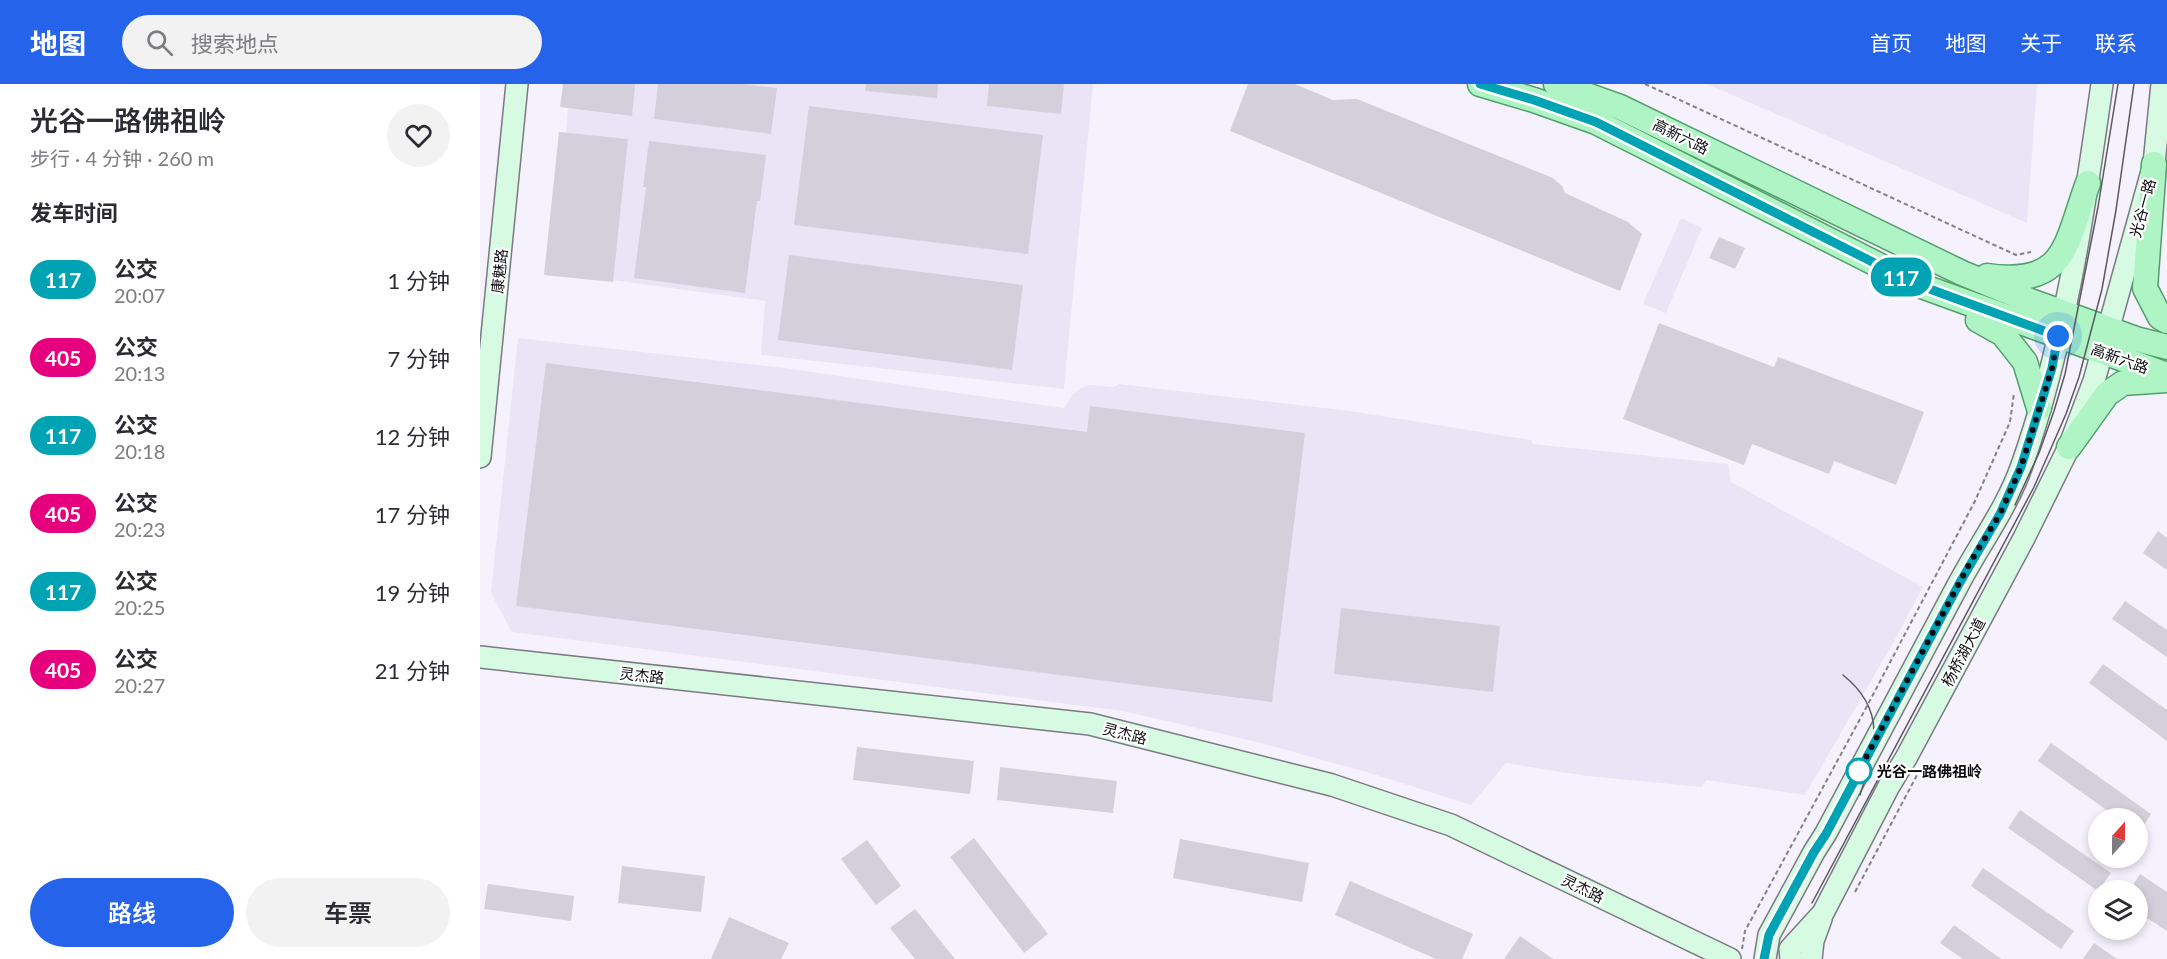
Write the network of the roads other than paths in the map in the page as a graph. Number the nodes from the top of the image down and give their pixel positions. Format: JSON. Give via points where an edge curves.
{"nodes":[{"id":1,"x":517,"y":84,"type":"edge"},
{"id":2,"x":1480,"y":84,"type":"edge"},
{"id":3,"x":1556,"y":84,"type":"edge"},
{"id":4,"x":2102,"y":84,"type":"edge"},
{"id":5,"x":2162,"y":84,"type":"edge"},
{"id":6,"x":2154,"y":164,"type":"junction"},
{"id":7,"x":2088,"y":183,"type":"junction"},
{"id":8,"x":1962,"y":273,"type":"junction"},
{"id":9,"x":1916,"y":284,"type":"junction"},
{"id":10,"x":2145,"y":288,"type":"junction"},
{"id":11,"x":2167,"y":301,"type":"edge"},
{"id":12,"x":2063,"y":313,"type":"junction"},
{"id":13,"x":2167,"y":321,"type":"edge"},
{"id":14,"x":2058,"y":336,"type":"junction"},
{"id":15,"x":2105,"y":341,"type":"junction"},
{"id":16,"x":2167,"y":347,"type":"edge"},
{"id":17,"x":2167,"y":375,"type":"edge"},
{"id":18,"x":2167,"y":380,"type":"edge"},
{"id":19,"x":2039,"y":408,"type":"junction"},
{"id":20,"x":2069,"y":447,"type":"junction"},
{"id":21,"x":480,"y":457,"type":"edge"},
{"id":22,"x":480,"y":657,"type":"edge"},
{"id":23,"x":1803,"y":872,"type":"junction"},
{"id":24,"x":1823,"y":913,"type":"junction"},
{"id":25,"x":1736,"y":954,"type":"edge"},
{"id":26,"x":1764,"y":959,"type":"edge"},
{"id":27,"x":1791,"y":959,"type":"edge"},
{"id":28,"x":1811,"y":959,"type":"edge"}],
"edges":[{"from":1,"to":21,"type":"main road","name":"康魅路"},
{"from":2,"to":9,"type":"main road","name":"高新六路","via":[[1596,122]]},
{"from":3,"to":8,"type":"main road","name":"高新六路","via":[[1620,107]]},
{"from":4,"to":7,"type":"main road"},
{"from":5,"to":6,"type":"main road","name":"光谷一路"},
{"from":6,"to":10,"type":"main road"},
{"from":6,"to":15,"type":"main road","name":"光谷一路"},
{"from":7,"to":8,"type":"main road","via":[[2063,251],[2052,266],[2024,278]]},
{"from":7,"to":12,"type":"main road"},
{"from":8,"to":12,"type":"main road","name":"高新六路"},
{"from":9,"to":14,"type":"main road","name":"高新六路"},
{"from":9,"to":19,"type":"main road","via":[[2003,334],[2025,362]]},
{"from":10,"to":11,"type":"main road"},
{"from":10,"to":13,"type":"main road","via":[[2160,317]]},
{"from":12,"to":14,"type":"main road"},
{"from":12,"to":15,"type":"main road","name":"高新六路"},
{"from":14,"to":15,"type":"main road","name":"高新六路"},
{"from":14,"to":19,"type":"main road"},
{"from":15,"to":16,"type":"main road","name":"高新六路"},
{"from":15,"to":17,"type":"main road","name":"高新六路"},
{"from":15,"to":20,"type":"main road","name":"杨桥湖大道"},
{"from":18,"to":20,"type":"main road","via":[[2123,383],[2107,394]]},
{"from":19,"to":23,"type":"main road","via":[[2021,467],[2000,514]]},
{"from":20,"to":24,"type":"main road","name":"杨桥湖大道"},
{"from":22,"to":25,"type":"main road","name":"灵杰路","via":[[1090,724],[1332,785],[1451,825]]},
{"from":23,"to":24,"type":"main road","via":[[1796,910],[1808,918]]},
{"from":23,"to":26,"type":"main road","via":[[1769,935]]},
{"from":24,"to":27,"type":"main road","name":"杨桥湖大道","via":[[1790,949]]},
{"from":24,"to":28,"type":"main road"}]}
